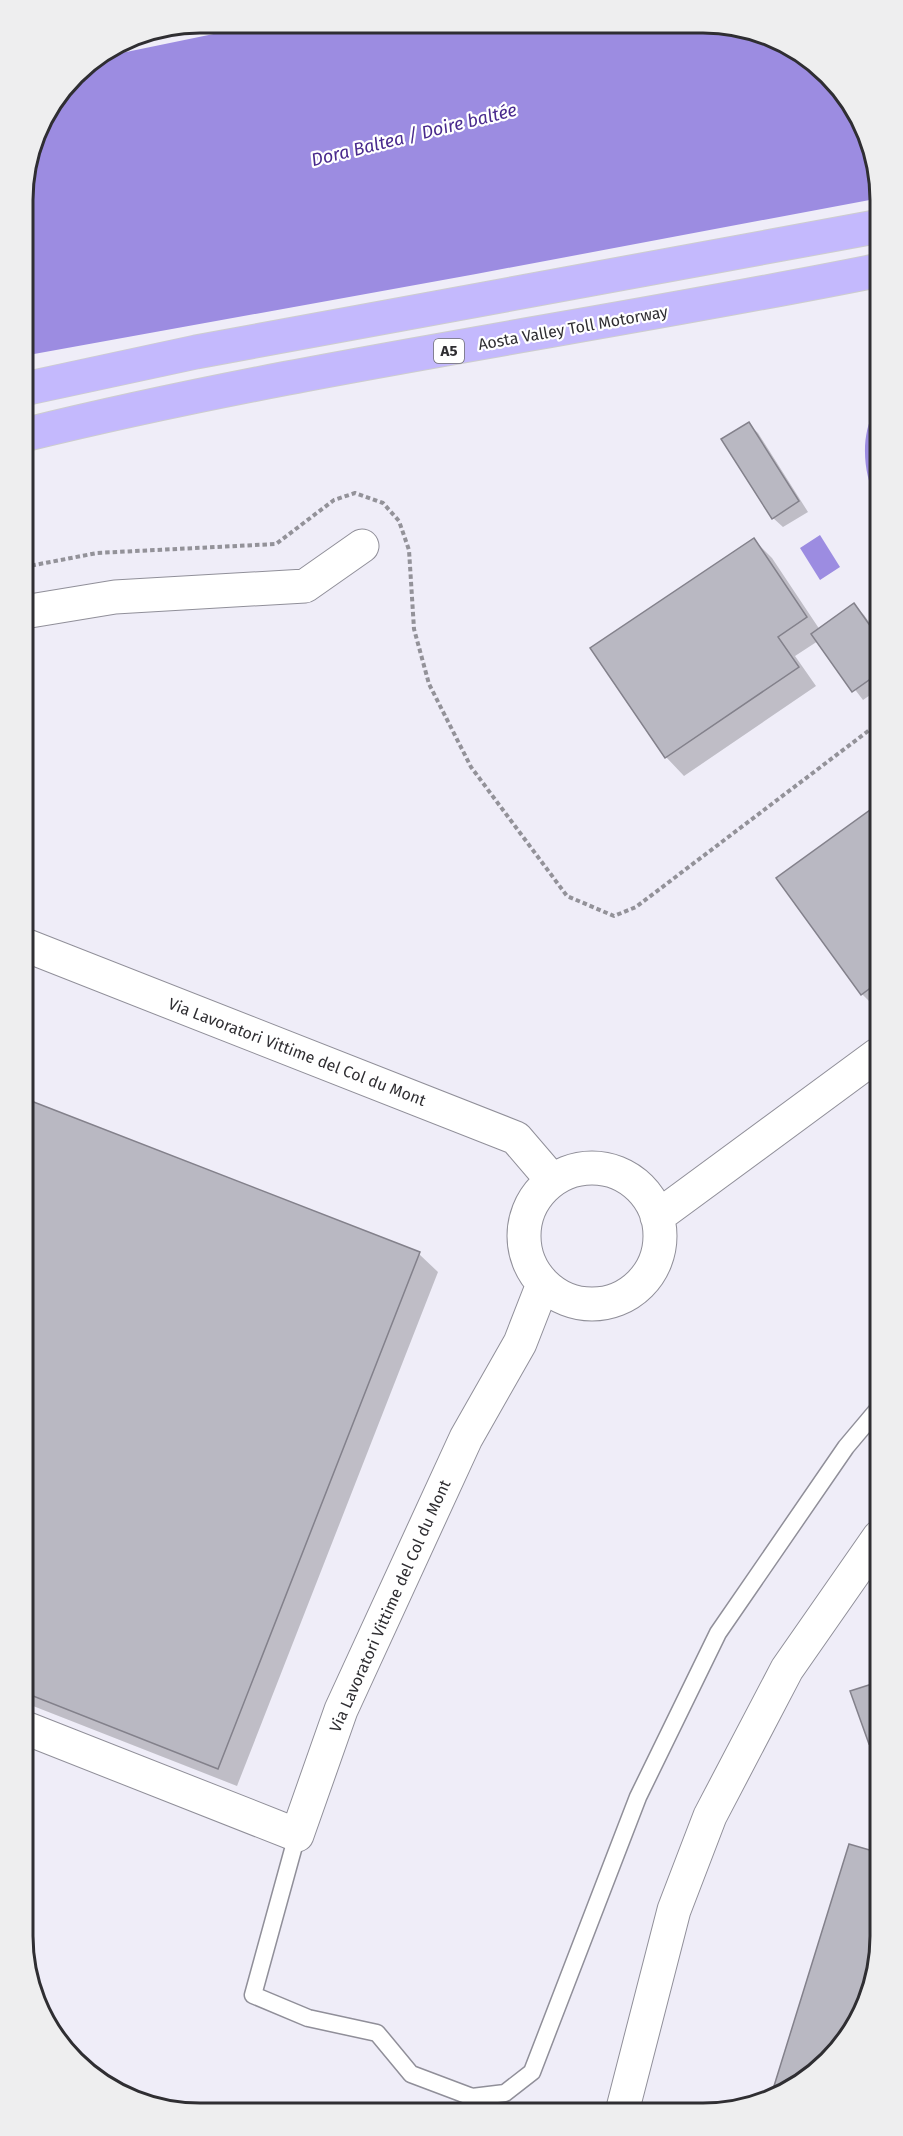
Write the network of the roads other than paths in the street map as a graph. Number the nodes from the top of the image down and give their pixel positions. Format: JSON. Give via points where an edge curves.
{"nodes":[{"id":1,"x":870,"y":228,"type":"edge"},
{"id":2,"x":870,"y":273,"type":"edge"},
{"id":3,"x":33,"y":387,"type":"edge"},
{"id":4,"x":33,"y":433,"type":"edge"},
{"id":5,"x":362,"y":546,"type":"dead end"},
{"id":6,"x":33,"y":611,"type":"edge"},
{"id":7,"x":33,"y":948,"type":"edge"},
{"id":8,"x":870,"y":1060,"type":"edge"},
{"id":9,"x":552,"y":1180,"type":"junction"},
{"id":10,"x":657,"y":1217,"type":"junction"},
{"id":11,"x":543,"y":1284,"type":"junction"},
{"id":12,"x":870,"y":1418,"type":"edge"},
{"id":13,"x":870,"y":1550,"type":"edge"},
{"id":14,"x":33,"y":1731,"type":"edge"},
{"id":15,"x":297,"y":1835,"type":"junction"},
{"id":16,"x":624,"y":2103,"type":"edge"}],
"edges":[{"from":1,"to":3,"type":"highway","via":[[196,352]]},
{"from":2,"to":4,"type":"highway","name":"Aosta Valley Toll Motorway","number":"A5","via":[[253,386]]},
{"from":5,"to":6,"type":"street","via":[[305,586],[115,597]]},
{"from":7,"to":9,"type":"street","name":"Via Lavoratori Vittime del Col du Mont","via":[[516,1138]]},
{"from":8,"to":10,"type":"street"},
{"from":9,"to":10,"type":"street","via":[[572,1170],[593,1167],[614,1171],[634,1181],[648,1197]]},
{"from":9,"to":11,"type":"street","via":[[536,1197],[526,1219],[524,1242],[530,1265]]},
{"from":10,"to":11,"type":"street","via":[[660,1238],[656,1260],[644,1280],[627,1294],[607,1302],[584,1304],[563,1298]]},
{"from":11,"to":15,"type":"street","name":"Via Lavoratori Vittime del Col du Mont","via":[[520,1343],[466,1438],[345,1700]]},
{"from":12,"to":15,"type":"lane","via":[[846,1447],[718,1633],[638,1797],[532,2072],[505,2093],[472,2097],[411,2074],[377,2033],[308,2018],[254,1995]]},
{"from":13,"to":16,"type":"street","via":[[787,1669],[710,1816],[674,1910]]},
{"from":14,"to":15,"type":"street"}]}
